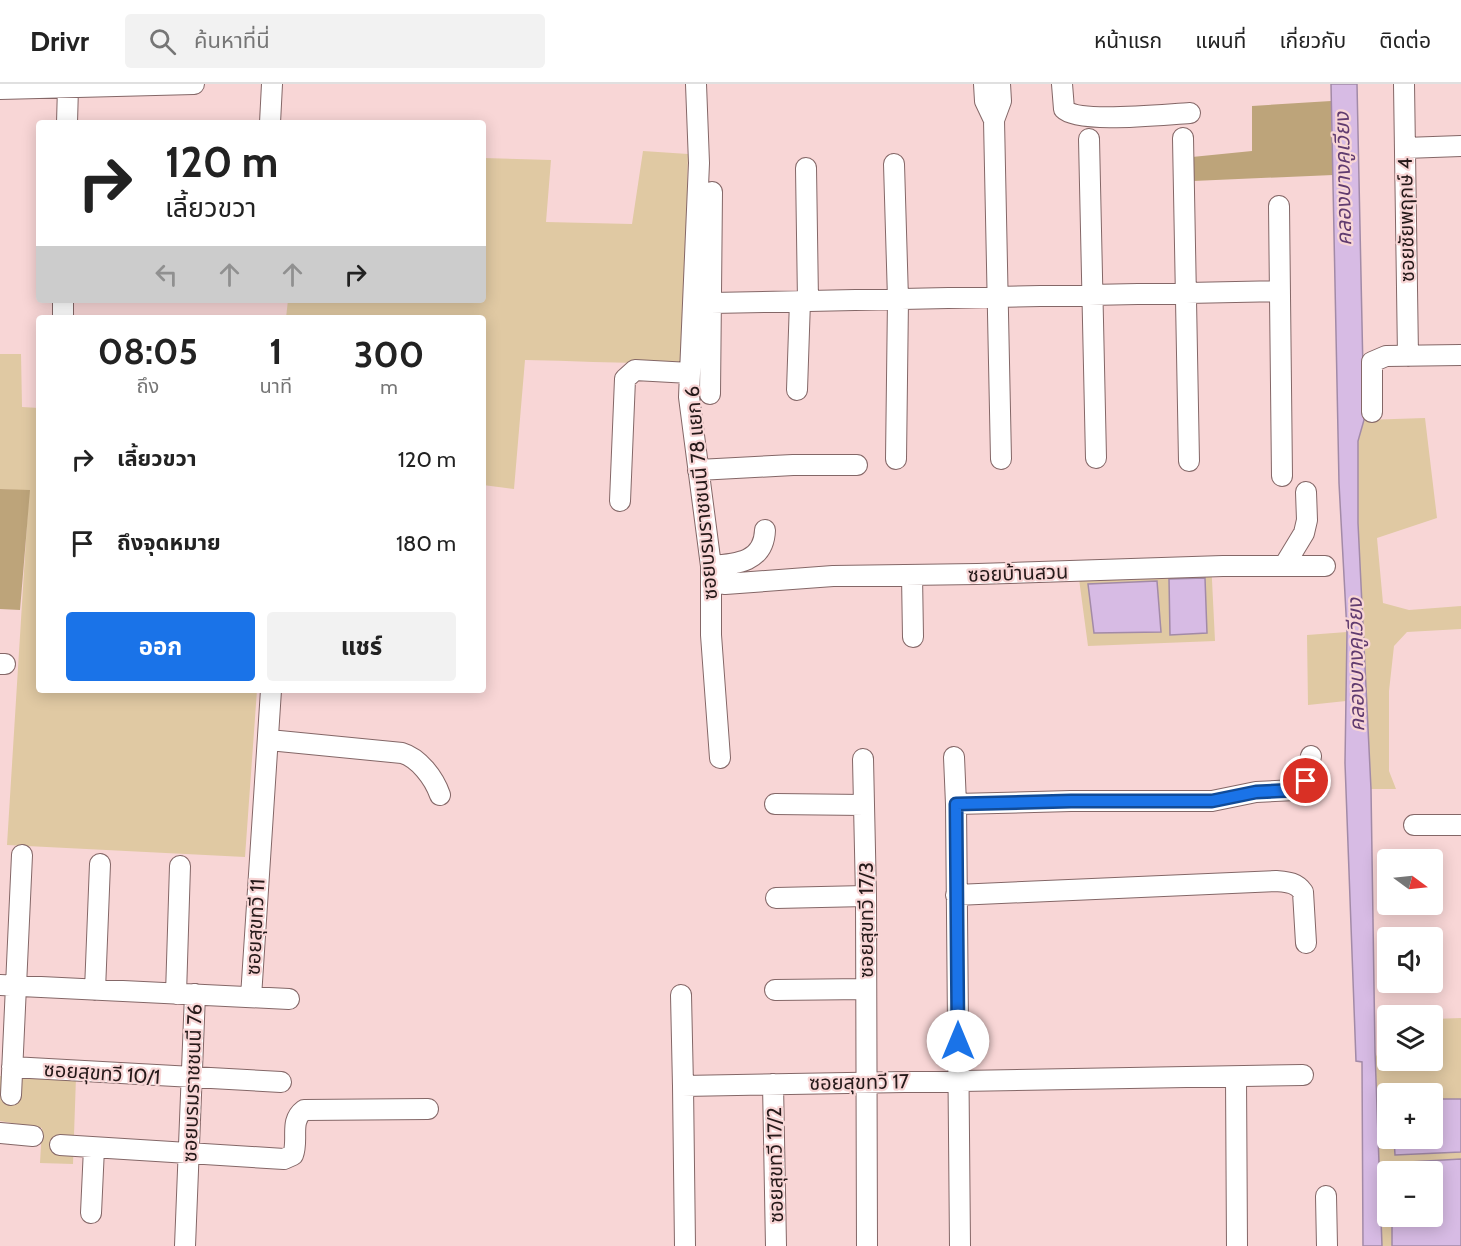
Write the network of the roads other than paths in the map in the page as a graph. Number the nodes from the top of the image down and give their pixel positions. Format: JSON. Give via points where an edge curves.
{"nodes":[{"id":1,"x":171,"y":84,"type":"edge"},
{"id":2,"x":194,"y":84,"type":"edge"},
{"id":3,"x":272,"y":84,"type":"edge"},
{"id":4,"x":696,"y":84,"type":"edge"},
{"id":5,"x":984,"y":84,"type":"edge"},
{"id":6,"x":1000,"y":84,"type":"edge"},
{"id":7,"x":1062,"y":84,"type":"edge"},
{"id":8,"x":1404,"y":84,"type":"edge"},
{"id":9,"x":75,"y":86,"type":"edge"},
{"id":10,"x":0,"y":89,"type":"edge"},
{"id":11,"x":1190,"y":113,"type":"dead end"},
{"id":12,"x":68,"y":120,"type":"edge"},
{"id":13,"x":270,"y":120,"type":"edge"},
{"id":14,"x":993,"y":120,"type":"junction"},
{"id":15,"x":1183,"y":138,"type":"dead end"},
{"id":16,"x":1089,"y":139,"type":"dead end"},
{"id":17,"x":1461,"y":146,"type":"edge"},
{"id":18,"x":1405,"y":148,"type":"junction"},
{"id":19,"x":894,"y":164,"type":"dead end"},
{"id":20,"x":806,"y":168,"type":"dead end"},
{"id":21,"x":712,"y":192,"type":"dead end"},
{"id":22,"x":1279,"y":206,"type":"dead end"},
{"id":23,"x":1280,"y":291,"type":"junction"},
{"id":24,"x":1186,"y":293,"type":"junction"},
{"id":25,"x":1093,"y":295,"type":"junction"},
{"id":26,"x":998,"y":297,"type":"junction"},
{"id":27,"x":898,"y":299,"type":"junction"},
{"id":28,"x":804,"y":301,"type":"junction"},
{"id":29,"x":711,"y":303,"type":"junction"},
{"id":30,"x":1461,"y":356,"type":"edge"},
{"id":31,"x":1408,"y":357,"type":"junction"},
{"id":32,"x":690,"y":373,"type":"junction"},
{"id":33,"x":797,"y":390,"type":"dead end"},
{"id":34,"x":710,"y":394,"type":"dead end"},
{"id":35,"x":1372,"y":412,"type":"dead end"},
{"id":36,"x":1096,"y":458,"type":"dead end"},
{"id":37,"x":896,"y":459,"type":"dead end"},
{"id":38,"x":1001,"y":459,"type":"dead end"},
{"id":39,"x":1189,"y":461,"type":"dead end"},
{"id":40,"x":857,"y":465,"type":"dead end"},
{"id":41,"x":698,"y":470,"type":"junction"},
{"id":42,"x":1282,"y":476,"type":"dead end"},
{"id":43,"x":1306,"y":492,"type":"dead end"},
{"id":44,"x":621,"y":501,"type":"dead end"},
{"id":45,"x":765,"y":530,"type":"dead end"},
{"id":46,"x":1284,"y":566,"type":"junction"},
{"id":47,"x":1325,"y":566,"type":"dead end"},
{"id":48,"x":711,"y":574,"type":"junction"},
{"id":49,"x":912,"y":575,"type":"junction"},
{"id":50,"x":913,"y":637,"type":"dead end"},
{"id":51,"x":271,"y":693,"type":"edge"},
{"id":52,"x":269,"y":740,"type":"junction"},
{"id":53,"x":1311,"y":756,"type":"dead end"},
{"id":54,"x":720,"y":758,"type":"dead end"},
{"id":55,"x":954,"y":758,"type":"dead end"},
{"id":56,"x":863,"y":759,"type":"dead end"},
{"id":57,"x":440,"y":795,"type":"dead end"},
{"id":58,"x":775,"y":804,"type":"dead end"},
{"id":59,"x":956,"y":804,"type":"junction"},
{"id":60,"x":864,"y":805,"type":"junction"},
{"id":61,"x":1414,"y":825,"type":"dead end"},
{"id":62,"x":1461,"y":825,"type":"edge"},
{"id":63,"x":22,"y":855,"type":"dead end"},
{"id":64,"x":100,"y":864,"type":"dead end"},
{"id":65,"x":180,"y":866,"type":"dead end"},
{"id":66,"x":956,"y":895,"type":"junction"},
{"id":67,"x":866,"y":896,"type":"junction"},
{"id":68,"x":776,"y":898,"type":"dead end"},
{"id":69,"x":1306,"y":943,"type":"dead end"},
{"id":70,"x":7,"y":985,"type":"edge"},
{"id":71,"x":866,"y":989,"type":"junction"},
{"id":72,"x":95,"y":990,"type":"junction"},
{"id":73,"x":775,"y":990,"type":"dead end"},
{"id":74,"x":186,"y":994,"type":"junction"},
{"id":75,"x":681,"y":995,"type":"dead end"},
{"id":76,"x":251,"y":997,"type":"junction"},
{"id":77,"x":289,"y":999,"type":"dead end"},
{"id":78,"x":12,"y":1067,"type":"junction"},
{"id":79,"x":1303,"y":1075,"type":"dead end"},
{"id":80,"x":1236,"y":1077,"type":"junction"},
{"id":81,"x":192,"y":1078,"type":"junction"},
{"id":82,"x":958,"y":1080,"type":"junction"},
{"id":83,"x":867,"y":1081,"type":"junction"},
{"id":84,"x":281,"y":1082,"type":"dead end"},
{"id":85,"x":773,"y":1084,"type":"junction"},
{"id":86,"x":683,"y":1086,"type":"junction"},
{"id":87,"x":10,"y":1095,"type":"dead end"},
{"id":88,"x":428,"y":1109,"type":"dead end"},
{"id":89,"x":0,"y":1133,"type":"edge"},
{"id":90,"x":33,"y":1136,"type":"dead end"},
{"id":91,"x":60,"y":1145,"type":"dead end"},
{"id":92,"x":94,"y":1148,"type":"junction"},
{"id":93,"x":189,"y":1153,"type":"junction"},
{"id":94,"x":1326,"y":1196,"type":"dead end"},
{"id":95,"x":91,"y":1213,"type":"dead end"},
{"id":96,"x":185,"y":1246,"type":"edge"},
{"id":97,"x":685,"y":1246,"type":"edge"},
{"id":98,"x":776,"y":1246,"type":"edge"},
{"id":99,"x":867,"y":1246,"type":"edge"},
{"id":100,"x":960,"y":1246,"type":"edge"},
{"id":101,"x":1238,"y":1246,"type":"edge"},
{"id":102,"x":1327,"y":1246,"type":"edge"}],
"edges":[{"from":1,"to":2,"type":"street"},
{"from":1,"to":9,"type":"street"},
{"from":3,"to":13,"type":"street"},
{"from":4,"to":32,"type":"street","name":"ซอยบรมราชชนนี 78 แยก 6","via":[[699,163]]},
{"from":5,"to":14,"type":"street","via":[[985,101]]},
{"from":6,"to":14,"type":"street","via":[[1001,101]]},
{"from":7,"to":11,"type":"street","via":[[1064,109],[1070,114],[1094,117]]},
{"from":8,"to":18,"type":"street","name":"ซอยชัยพฤกษ์ 4"},
{"from":9,"to":10,"type":"street"},
{"from":9,"to":12,"type":"street"},
{"from":14,"to":26,"type":"street"},
{"from":15,"to":24,"type":"street"},
{"from":16,"to":25,"type":"street"},
{"from":17,"to":18,"type":"street"},
{"from":18,"to":31,"type":"street","name":"ซอยชัยพฤกษ์ 4"},
{"from":19,"to":27,"type":"street"},
{"from":20,"to":28,"type":"street"},
{"from":21,"to":29,"type":"street"},
{"from":22,"to":23,"type":"street"},
{"from":23,"to":24,"type":"street"},
{"from":23,"to":42,"type":"street"},
{"from":24,"to":25,"type":"street"},
{"from":24,"to":39,"type":"street"},
{"from":25,"to":26,"type":"street"},
{"from":25,"to":36,"type":"street"},
{"from":26,"to":27,"type":"street"},
{"from":26,"to":38,"type":"street"},
{"from":27,"to":28,"type":"street"},
{"from":27,"to":37,"type":"street"},
{"from":28,"to":29,"type":"street"},
{"from":28,"to":33,"type":"street"},
{"from":29,"to":34,"type":"street"},
{"from":30,"to":31,"type":"street"},
{"from":31,"to":35,"type":"street","via":[[1386,356],[1372,362]]},
{"from":32,"to":41,"type":"street","name":"ซอยบรมราชชนนี 78 แยก 6"},
{"from":32,"to":44,"type":"street","via":[[635,370],[625,379]]},
{"from":40,"to":41,"type":"street"},
{"from":41,"to":48,"type":"street","name":"ซอยบรมราชชนนี 78 แยก 6"},
{"from":43,"to":46,"type":"street","via":[[1304,533]]},
{"from":45,"to":48,"type":"street","via":[[765,542],[759,552]]},
{"from":46,"to":47,"type":"street","name":"ซอยบ้านสวน"},
{"from":46,"to":49,"type":"street","name":"ซอยบ้านสวน"},
{"from":48,"to":49,"type":"street","name":"ซอยบ้านสวน","via":[[725,584]]},
{"from":48,"to":54,"type":"street","name":"ซอยบรมราชชนนี 78 แยก 6"},
{"from":49,"to":50,"type":"street"},
{"from":51,"to":52,"type":"street","name":"ซอยสุขทวี 11"},
{"from":52,"to":57,"type":"street","via":[[402,753],[411,756]]},
{"from":52,"to":76,"type":"street","name":"ซอยสุขทวี 11"},
{"from":53,"to":59,"type":"street","via":[[1306,781],[1295,790],[1256,792],[1212,801]]},
{"from":55,"to":59,"type":"street"},
{"from":56,"to":60,"type":"street","name":"ซอยสุขทวี 17/3"},
{"from":58,"to":60,"type":"street"},
{"from":59,"to":66,"type":"street"},
{"from":60,"to":67,"type":"street","name":"ซอยสุขทวี 17/3"},
{"from":61,"to":62,"type":"street"},
{"from":63,"to":70,"type":"street"},
{"from":64,"to":72,"type":"street"},
{"from":65,"to":74,"type":"street"},
{"from":66,"to":69,"type":"street","via":[[1292,883],[1303,892]]},
{"from":66,"to":82,"type":"street"},
{"from":67,"to":68,"type":"street"},
{"from":67,"to":71,"type":"street","name":"ซอยสุขทวี 17/3"},
{"from":70,"to":72,"type":"street","name":"ซอยบรมราชชนนี 76"},
{"from":70,"to":78,"type":"street"},
{"from":71,"to":73,"type":"street"},
{"from":71,"to":83,"type":"street","name":"ซอยสุขทวี 17/3"},
{"from":72,"to":74,"type":"street","name":"ซอยบรมราชชนนี 76"},
{"from":74,"to":76,"type":"street","name":"ซอยสุขทวี 11"},
{"from":74,"to":81,"type":"street","name":"ซอยบรมราชชนนี 76"},
{"from":75,"to":86,"type":"street"},
{"from":76,"to":77,"type":"street","name":"ซอยสุขทวี 11"},
{"from":78,"to":81,"type":"street","name":"ซอยสุขทวี 10/1"},
{"from":78,"to":87,"type":"street"},
{"from":79,"to":80,"type":"street","name":"ซอยสุขทวี 17"},
{"from":80,"to":82,"type":"street","name":"ซอยสุขทวี 17"},
{"from":80,"to":101,"type":"street"},
{"from":81,"to":84,"type":"street","name":"ซอยสุขทวี 10/1"},
{"from":81,"to":93,"type":"street","name":"ซอยบรมราชชนนี 76"},
{"from":82,"to":83,"type":"street","name":"ซอยสุขทวี 17"},
{"from":82,"to":100,"type":"street"},
{"from":83,"to":85,"type":"street","name":"ซอยสุขทวี 17"},
{"from":83,"to":99,"type":"street","name":"ซอยสุขทวี 17/3"},
{"from":85,"to":86,"type":"street","name":"ซอยสุขทวี 17"},
{"from":85,"to":98,"type":"street","name":"ซอยสุขทวี 17/2"},
{"from":86,"to":97,"type":"street"},
{"from":88,"to":93,"type":"street","via":[[304,1110],[295,1121],[296,1148],[293,1155],[284,1159]]},
{"from":89,"to":90,"type":"street"},
{"from":91,"to":92,"type":"street"},
{"from":92,"to":93,"type":"street"},
{"from":92,"to":95,"type":"street"},
{"from":93,"to":96,"type":"street","name":"ซอยบรมราชชนนี 76"},
{"from":94,"to":102,"type":"street"}]}
